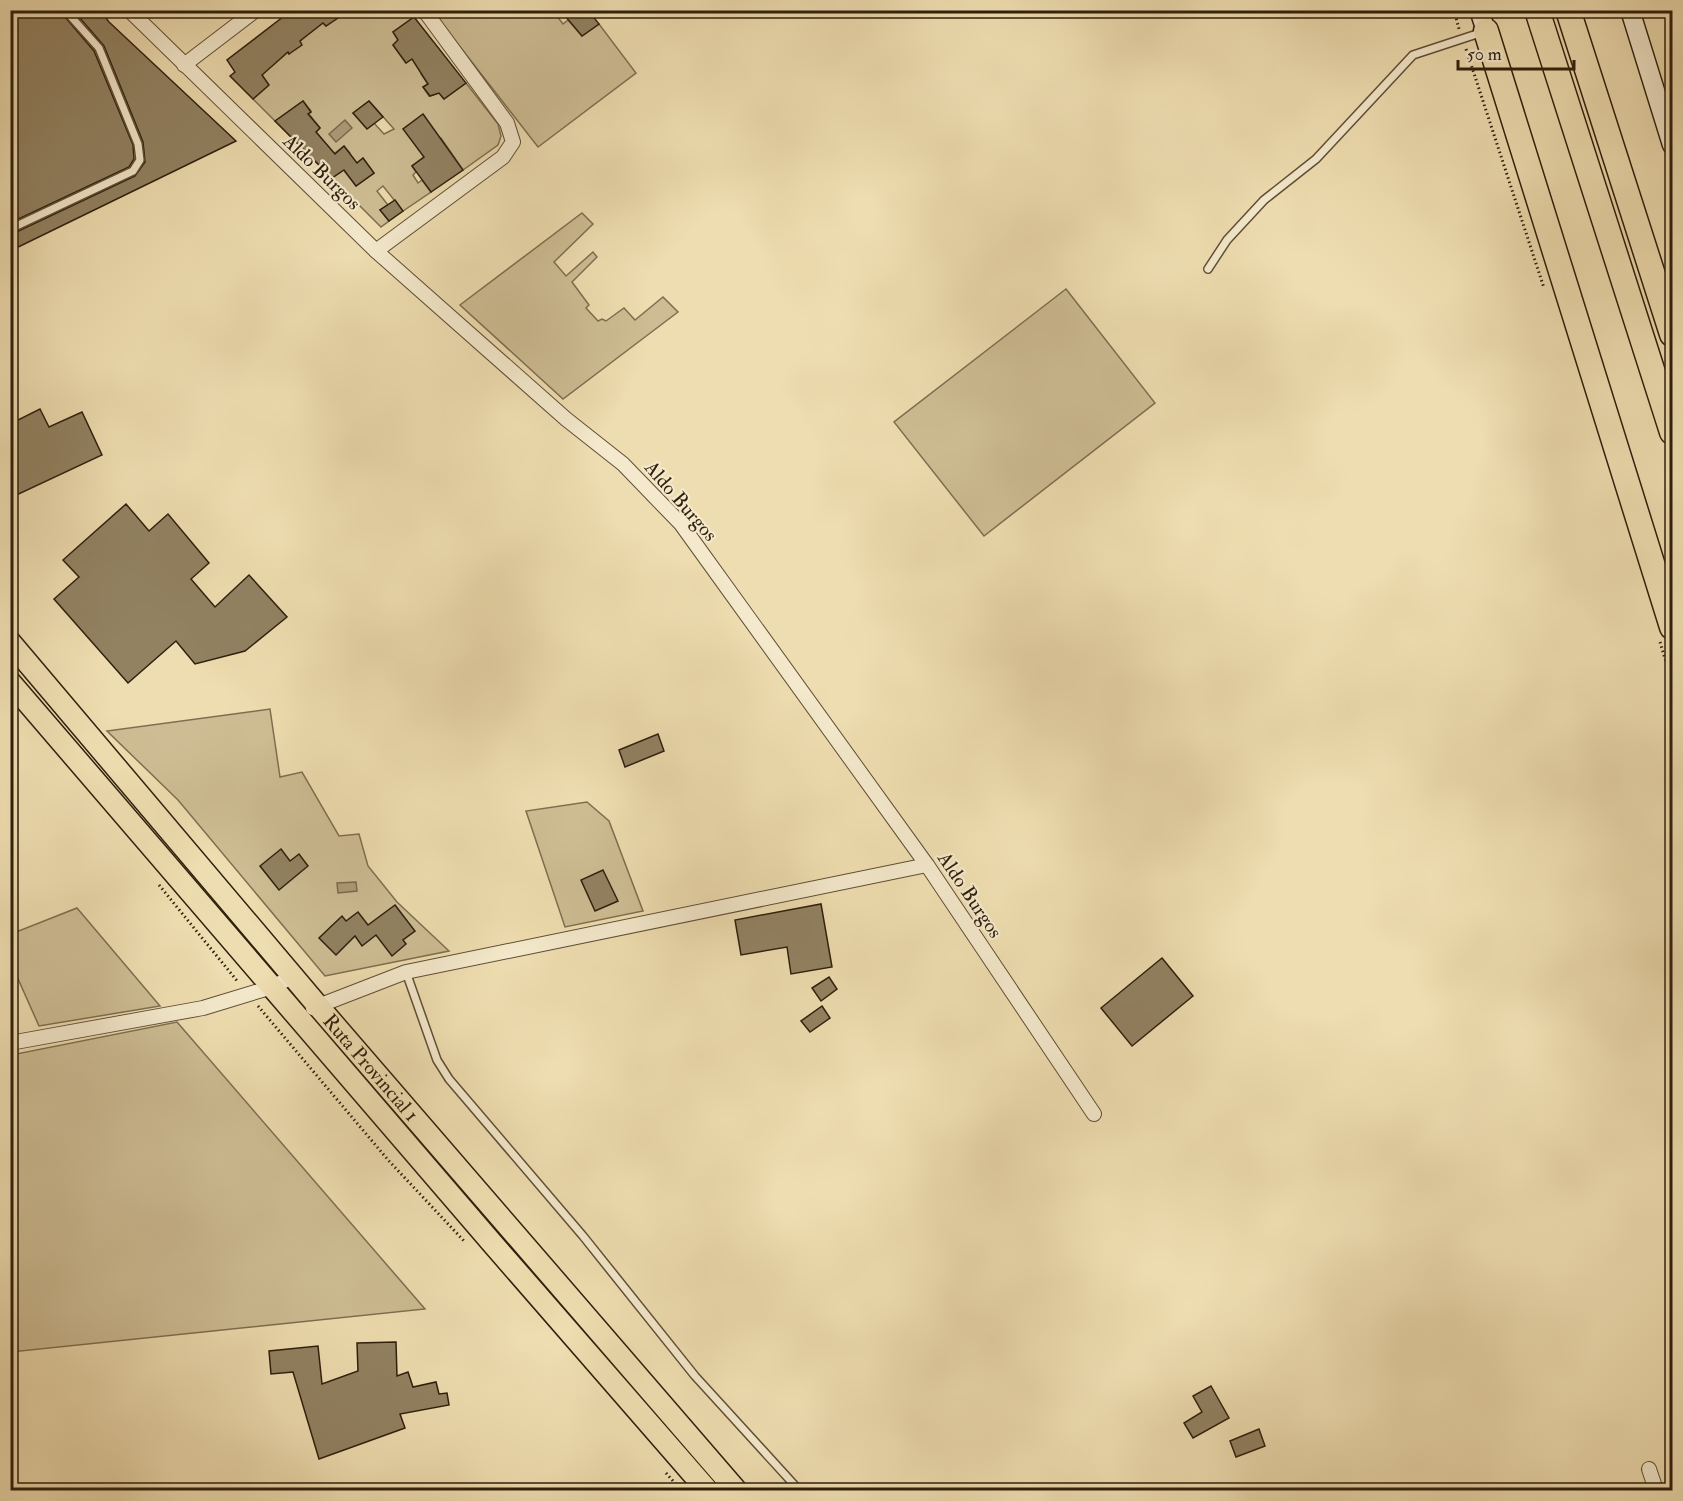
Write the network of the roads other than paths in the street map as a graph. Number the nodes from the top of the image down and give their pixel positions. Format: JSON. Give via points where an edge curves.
{"nodes":[{"id":1,"x":65,"y":10,"type":"edge"},
{"id":2,"x":129,"y":10,"type":"edge"},
{"id":3,"x":256,"y":10,"type":"edge"},
{"id":4,"x":424,"y":10,"type":"edge"},
{"id":5,"x":1537,"y":10,"type":"edge"},
{"id":6,"x":1568,"y":10,"type":"edge"},
{"id":7,"x":1630,"y":10,"type":"edge"},
{"id":8,"x":1483,"y":21,"type":"edge"},
{"id":9,"x":184,"y":65,"type":"junction"},
{"id":10,"x":1672,"y":145,"type":"edge"},
{"id":11,"x":10,"y":229,"type":"edge"},
{"id":12,"x":376,"y":251,"type":"junction"},
{"id":13,"x":1208,"y":269,"type":"dead end"},
{"id":14,"x":1672,"y":334,"type":"edge"},
{"id":15,"x":1672,"y":432,"type":"edge"},
{"id":16,"x":1672,"y":627,"type":"edge"},
{"id":17,"x":10,"y":642,"type":"edge"},
{"id":18,"x":10,"y":682,"type":"edge"},
{"id":19,"x":927,"y":865,"type":"junction"},
{"id":20,"x":406,"y":972,"type":"junction"},
{"id":21,"x":294,"y":976,"type":"junction"},
{"id":22,"x":272,"y":987,"type":"junction"},
{"id":23,"x":318,"y":1006,"type":"junction"},
{"id":24,"x":298,"y":1016,"type":"junction"},
{"id":25,"x":10,"y":1043,"type":"edge"},
{"id":26,"x":1094,"y":1114,"type":"dead end"},
{"id":27,"x":1649,"y":1469,"type":"dead end"},
{"id":28,"x":707,"y":1491,"type":"edge"},
{"id":29,"x":736,"y":1491,"type":"edge"},
{"id":30,"x":799,"y":1491,"type":"edge"},
{"id":31,"x":1656,"y":1491,"type":"edge"}],
"edges":[{"from":1,"to":11,"type":"lane","via":[[99,48],[138,144],[140,160],[133,171]]},
{"from":2,"to":9,"type":"street","name":"Aldo Burgos"},
{"from":3,"to":9,"type":"street"},
{"from":4,"to":12,"type":"street","via":[[507,123],[513,142],[503,157]]},
{"from":5,"to":15,"type":"highway"},
{"from":6,"to":14,"type":"highway"},
{"from":7,"to":10,"type":"street"},
{"from":8,"to":13,"type":"lane","via":[[1413,55],[1316,159],[1264,200],[1227,240]]},
{"from":8,"to":16,"type":"highway"},
{"from":9,"to":12,"type":"street","name":"Aldo Burgos"},
{"from":12,"to":19,"type":"street","name":"Aldo Burgos","via":[[622,464],[681,524]]},
{"from":17,"to":21,"type":"main road","name":"Ruta Provincial 1"},
{"from":18,"to":22,"type":"main road","name":"Ruta Provincial 1"},
{"from":19,"to":20,"type":"street"},
{"from":19,"to":26,"type":"street","name":"Aldo Burgos"},
{"from":20,"to":23,"type":"street"},
{"from":20,"to":30,"type":"lane","via":[[436,1060],[449,1079],[583,1236],[695,1376]]},
{"from":21,"to":22,"type":"street"},
{"from":21,"to":23,"type":"main road","name":"Ruta Provincial 1"},
{"from":22,"to":24,"type":"main road","name":"Ruta Provincial 1"},
{"from":22,"to":25,"type":"street","via":[[203,1008]]},
{"from":23,"to":24,"type":"street"},
{"from":23,"to":29,"type":"main road","name":"Ruta Provincial 1"},
{"from":24,"to":28,"type":"main road","name":"Ruta Provincial 1"},
{"from":27,"to":31,"type":"street"}]}
